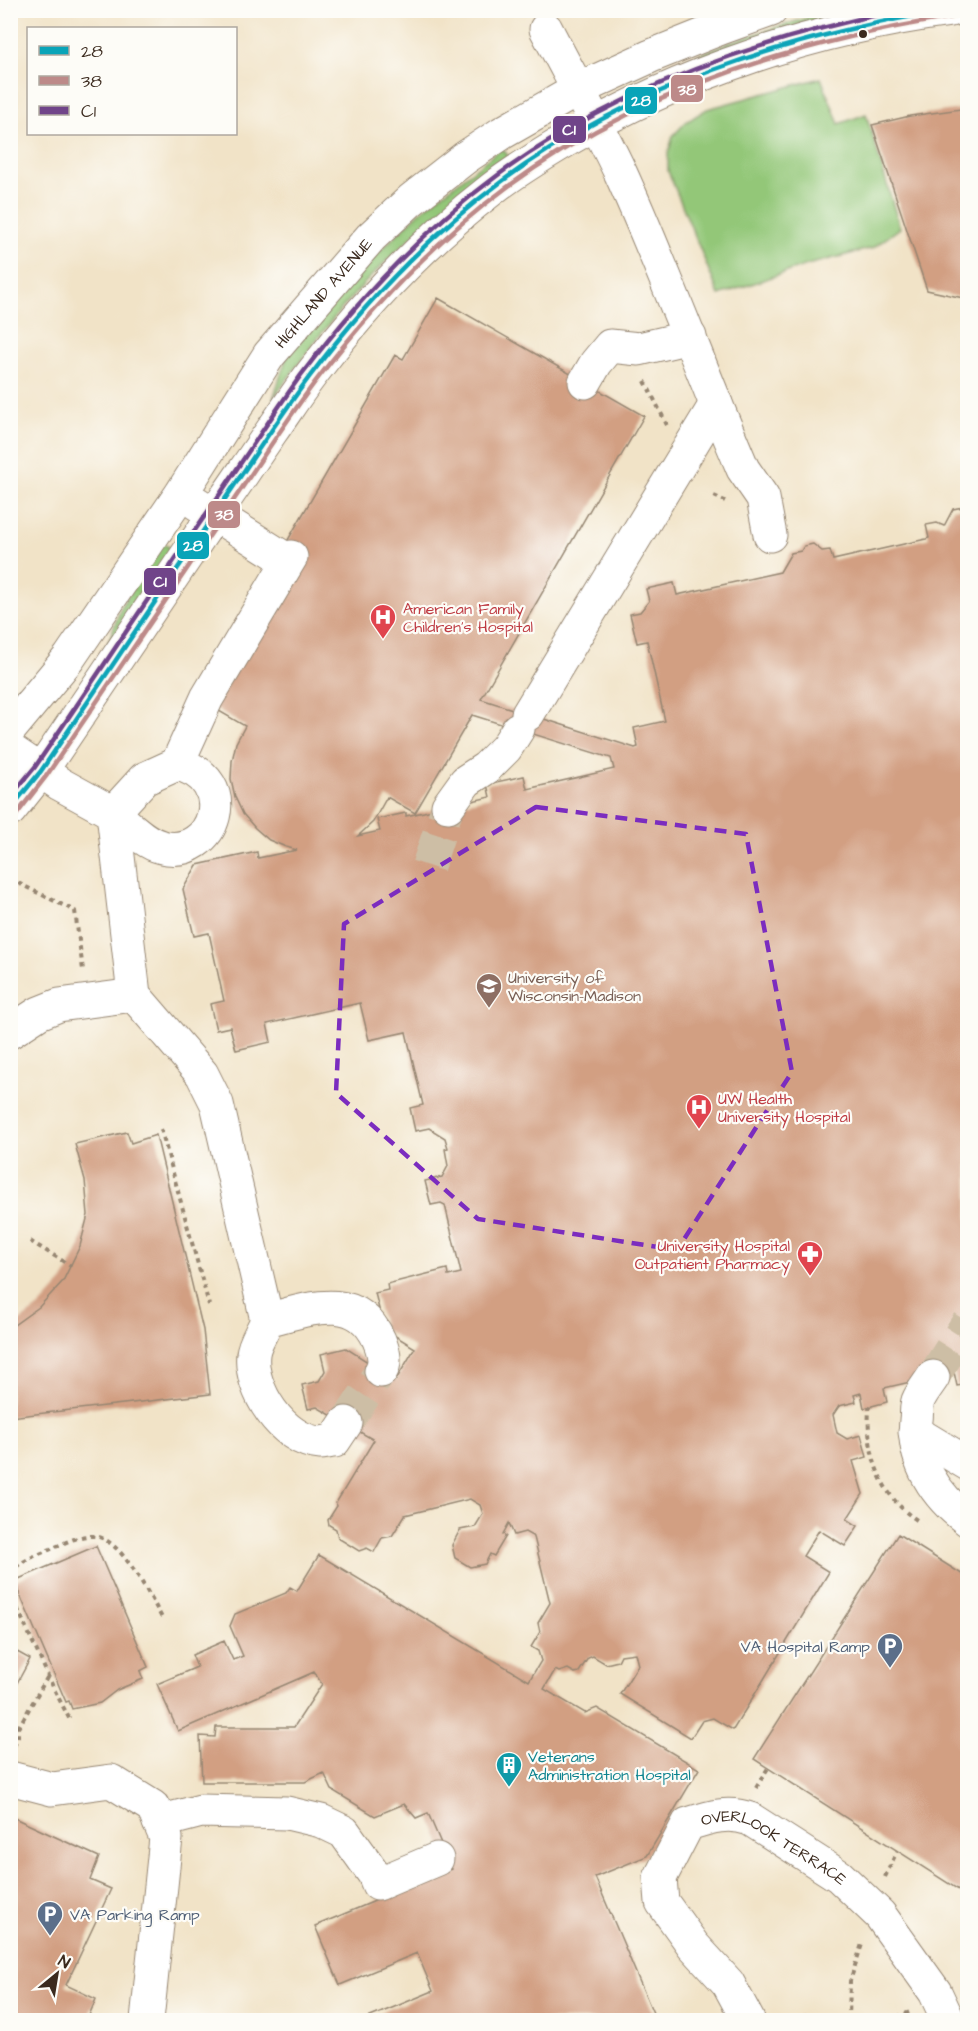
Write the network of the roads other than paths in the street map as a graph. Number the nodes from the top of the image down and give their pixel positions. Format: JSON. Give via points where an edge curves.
{"nodes":[{"id":1,"x":771,"y":10,"type":"edge"},
{"id":2,"x":951,"y":10,"type":"edge"},
{"id":3,"x":546,"y":28,"type":"dead end"},
{"id":4,"x":579,"y":89,"type":"junction"},
{"id":5,"x":596,"y":123,"type":"junction"},
{"id":6,"x":690,"y":337,"type":"junction"},
{"id":7,"x":585,"y":382,"type":"dead end"},
{"id":8,"x":716,"y":404,"type":"junction"},
{"id":9,"x":181,"y":494,"type":"junction"},
{"id":10,"x":214,"y":514,"type":"junction"},
{"id":11,"x":770,"y":535,"type":"dead end"},
{"id":12,"x":10,"y":729,"type":"edge"},
{"id":13,"x":10,"y":750,"type":"edge"},
{"id":14,"x":177,"y":764,"type":"junction"},
{"id":15,"x":41,"y":771,"type":"junction"},
{"id":16,"x":448,"y":806,"type":"tunnel mouth"},
{"id":17,"x":10,"y":810,"type":"edge"},
{"id":18,"x":112,"y":813,"type":"junction"},
{"id":19,"x":134,"y":995,"type":"junction"},
{"id":20,"x":10,"y":1032,"type":"edge"},
{"id":21,"x":267,"y":1320,"type":"junction"},
{"id":22,"x":381,"y":1371,"type":"tunnel mouth"},
{"id":23,"x":933,"y":1377,"type":"tunnel mouth"},
{"id":24,"x":346,"y":1424,"type":"tunnel mouth"},
{"id":25,"x":915,"y":1432,"type":"junction"},
{"id":26,"x":968,"y":1464,"type":"edge"},
{"id":27,"x":968,"y":1520,"type":"edge"},
{"id":28,"x":11,"y":1765,"type":"edge"},
{"id":29,"x":159,"y":1822,"type":"junction"},
{"id":30,"x":437,"y":1859,"type":"dead end"},
{"id":31,"x":147,"y":2020,"type":"edge"},
{"id":32,"x":748,"y":2020,"type":"edge"},
{"id":33,"x":948,"y":2020,"type":"edge"}],
"edges":[{"from":1,"to":4,"type":"street","name":"HIGHLAND AVENUE","via":[[651,56]]},
{"from":2,"to":5,"type":"street","via":[[896,17],[823,34],[729,63]]},
{"from":3,"to":4,"type":"street"},
{"from":4,"to":5,"type":"street"},
{"from":4,"to":9,"type":"street","name":"HIGHLAND AVENUE","via":[[466,157],[371,237],[269,355]]},
{"from":5,"to":6,"type":"street"},
{"from":5,"to":10,"type":"street","via":[[492,189],[388,285],[314,371]]},
{"from":6,"to":7,"type":"street","via":[[639,349],[610,346]]},
{"from":6,"to":8,"type":"street"},
{"from":8,"to":11,"type":"street","via":[[743,469],[763,498]]},
{"from":8,"to":16,"type":"street","via":[[506,748],[466,781]]},
{"from":9,"to":10,"type":"street"},
{"from":9,"to":12,"type":"street","name":"HIGHLAND AVENUE","via":[[69,658]]},
{"from":10,"to":14,"type":"street","via":[[285,556],[207,698]]},
{"from":10,"to":15,"type":"street"},
{"from":13,"to":15,"type":"street"},
{"from":14,"to":18,"type":"street","via":[[144,779]]},
{"from":14,"to":18,"type":"street","via":[[199,773],[213,794],[213,819],[198,840],[174,849],[161,847]]},
{"from":15,"to":17,"type":"street"},
{"from":15,"to":18,"type":"street"},
{"from":18,"to":19,"type":"street"},
{"from":19,"to":20,"type":"street","via":[[59,1005]]},
{"from":19,"to":21,"type":"street","via":[[202,1074],[217,1104]]},
{"from":21,"to":22,"type":"street","via":[[323,1306],[354,1312],[377,1335],[385,1365]]},
{"from":21,"to":24,"type":"street","via":[[253,1353],[254,1370],[261,1394],[274,1416],[319,1443],[334,1441]]},
{"from":23,"to":25,"type":"street","via":[[918,1401]]},
{"from":25,"to":26,"type":"street"},
{"from":25,"to":27,"type":"street","via":[[932,1484],[952,1509]]},
{"from":28,"to":29,"type":"street","via":[[52,1789],[111,1781],[153,1807]]},
{"from":29,"to":30,"type":"street","via":[[201,1811],[287,1813],[321,1821],[344,1832],[378,1884]]},
{"from":29,"to":31,"type":"street","via":[[166,1838]]},
{"from":32,"to":33,"type":"street","name":"OVERLOOK TERRACE","via":[[728,1983],[693,1945],[662,1902],[660,1878],[688,1824],[715,1815],[750,1819],[839,1876],[880,1915],[935,1992]]}]}
